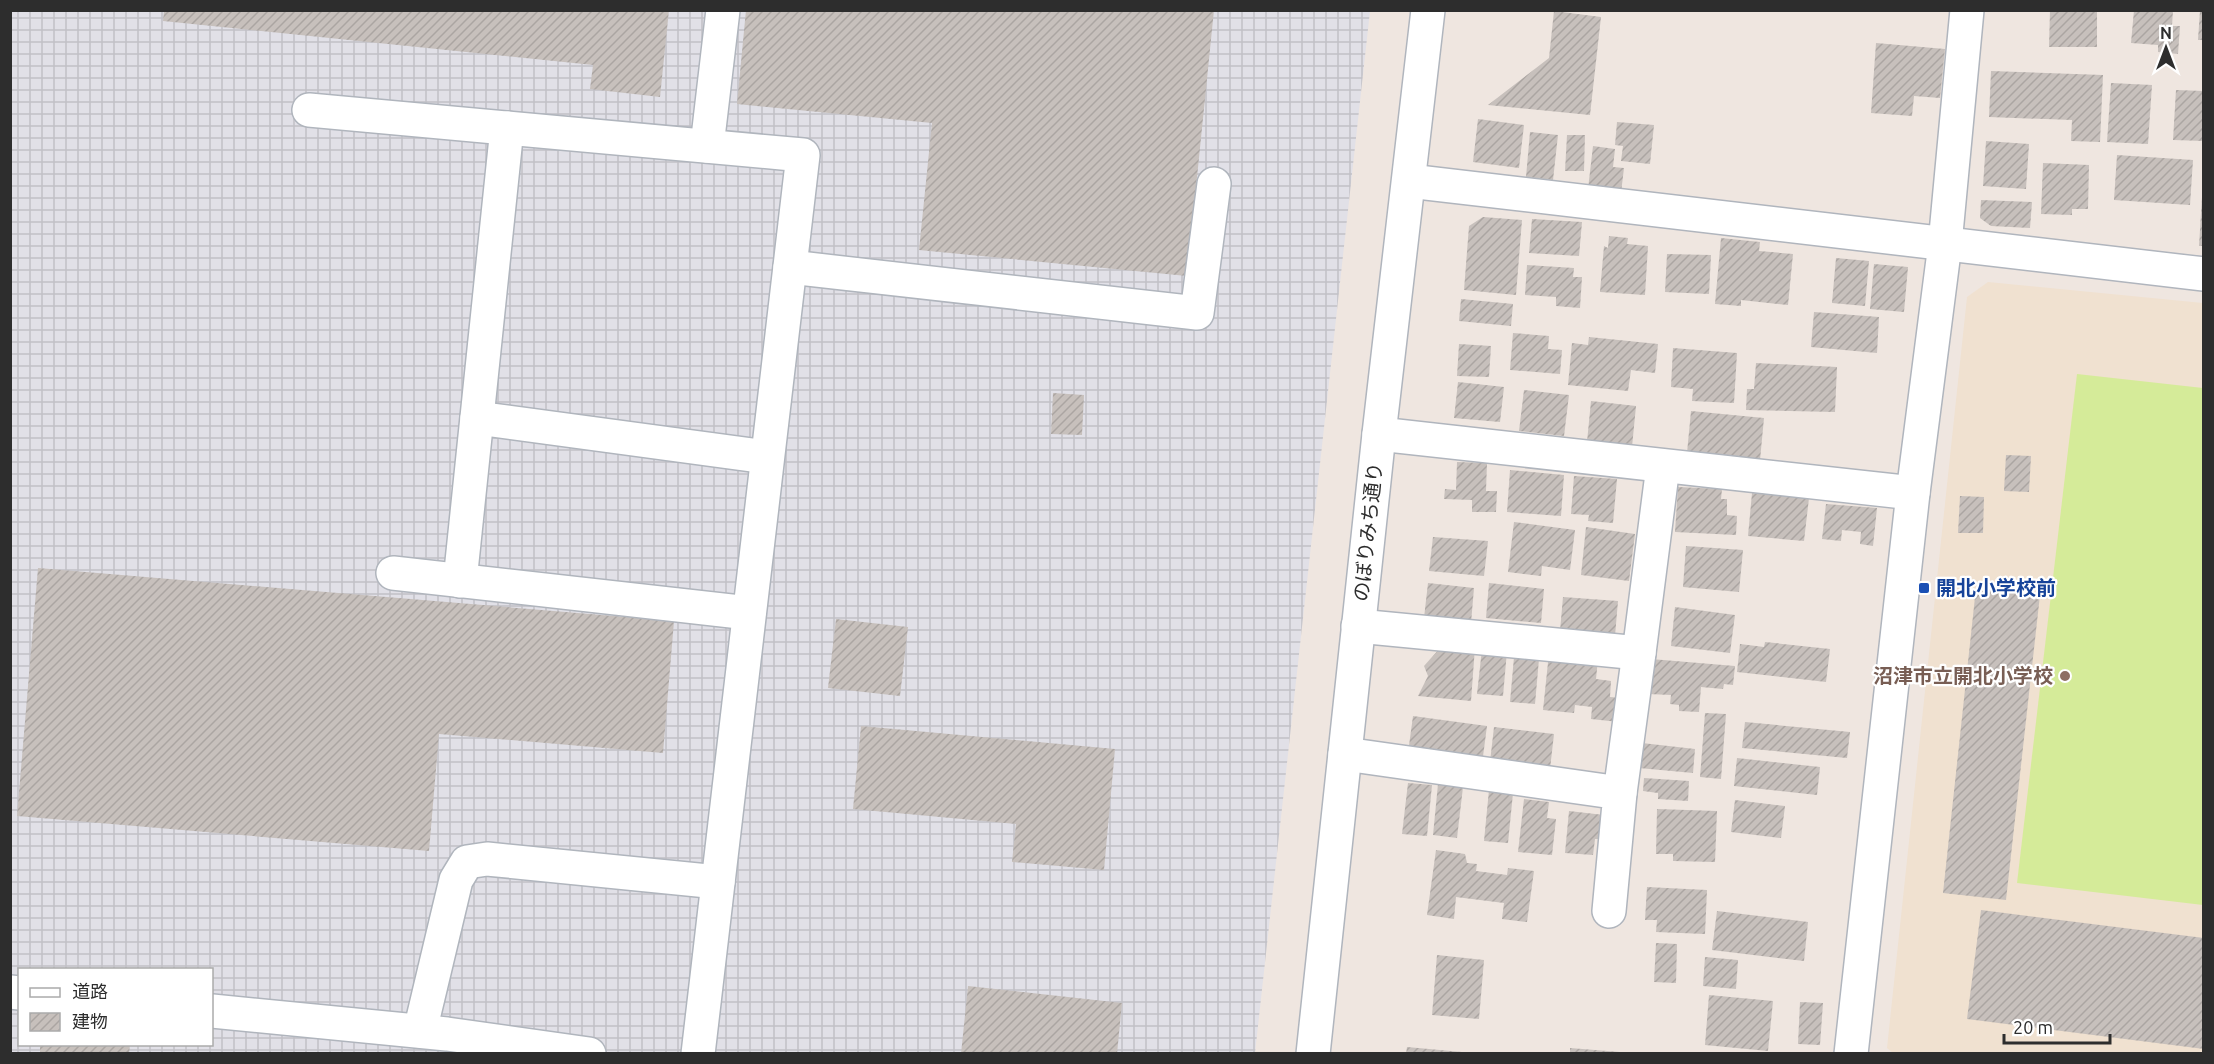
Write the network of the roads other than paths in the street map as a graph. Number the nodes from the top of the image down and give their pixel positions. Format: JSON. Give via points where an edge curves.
{"nodes":[{"id":1,"x":723,"y":10,"type":"edge"},
{"id":2,"x":1428,"y":10,"type":"edge"},
{"id":3,"x":1967,"y":10,"type":"edge"},
{"id":4,"x":309,"y":110,"type":"dead end"},
{"id":5,"x":507,"y":128,"type":"junction"},
{"id":6,"x":707,"y":146,"type":"junction"},
{"id":7,"x":1409,"y":181,"type":"junction"},
{"id":8,"x":1214,"y":184,"type":"dead end"},
{"id":9,"x":1946,"y":244,"type":"junction"},
{"id":10,"x":790,"y":267,"type":"junction"},
{"id":11,"x":2204,"y":274,"type":"edge"},
{"id":12,"x":477,"y":418,"type":"junction"},
{"id":13,"x":1379,"y":434,"type":"junction"},
{"id":14,"x":767,"y":457,"type":"junction"},
{"id":15,"x":1663,"y":466,"type":"junction"},
{"id":16,"x":1913,"y":493,"type":"junction"},
{"id":17,"x":393,"y":573,"type":"dead end"},
{"id":18,"x":460,"y":581,"type":"junction"},
{"id":19,"x":749,"y":613,"type":"junction"},
{"id":20,"x":1358,"y":626,"type":"junction"},
{"id":21,"x":1639,"y":653,"type":"junction"},
{"id":22,"x":1345,"y":754,"type":"junction"},
{"id":23,"x":1620,"y":793,"type":"junction"},
{"id":24,"x":718,"y":882,"type":"junction"},
{"id":25,"x":1609,"y":911,"type":"dead end"},
{"id":26,"x":213,"y":1011,"type":"edge"},
{"id":27,"x":420,"y":1030,"type":"junction"},
{"id":28,"x":589,"y":1053,"type":"edge"},
{"id":29,"x":698,"y":1053,"type":"edge"},
{"id":30,"x":1313,"y":1053,"type":"edge"},
{"id":31,"x":1851,"y":1053,"type":"edge"}],
"edges":[{"from":1,"to":6,"type":"street"},
{"from":2,"to":7,"type":"street","name":"のぼりみち通り"},
{"from":3,"to":9,"type":"street"},
{"from":4,"to":5,"type":"street"},
{"from":5,"to":6,"type":"street"},
{"from":5,"to":12,"type":"street"},
{"from":6,"to":10,"type":"street","via":[[803,155]]},
{"from":7,"to":9,"type":"street"},
{"from":7,"to":13,"type":"street","name":"のぼりみち通り"},
{"from":8,"to":10,"type":"street","via":[[1197,314]]},
{"from":9,"to":11,"type":"street"},
{"from":9,"to":16,"type":"street"},
{"from":10,"to":14,"type":"street"},
{"from":12,"to":14,"type":"street"},
{"from":12,"to":18,"type":"street"},
{"from":13,"to":15,"type":"street"},
{"from":13,"to":20,"type":"street","name":"のぼりみち通り"},
{"from":14,"to":19,"type":"street"},
{"from":15,"to":16,"type":"street"},
{"from":15,"to":21,"type":"street"},
{"from":16,"to":31,"type":"street"},
{"from":17,"to":18,"type":"street"},
{"from":18,"to":19,"type":"street"},
{"from":19,"to":24,"type":"street"},
{"from":20,"to":21,"type":"street"},
{"from":20,"to":22,"type":"street","name":"のぼりみち通り"},
{"from":21,"to":23,"type":"street"},
{"from":22,"to":23,"type":"street"},
{"from":22,"to":30,"type":"street","name":"のぼりみち通り"},
{"from":23,"to":25,"type":"street"},
{"from":24,"to":27,"type":"street","via":[[487,860],[467,862],[456,880]]},
{"from":24,"to":29,"type":"street"},
{"from":26,"to":27,"type":"street"},
{"from":27,"to":28,"type":"street"}]}
